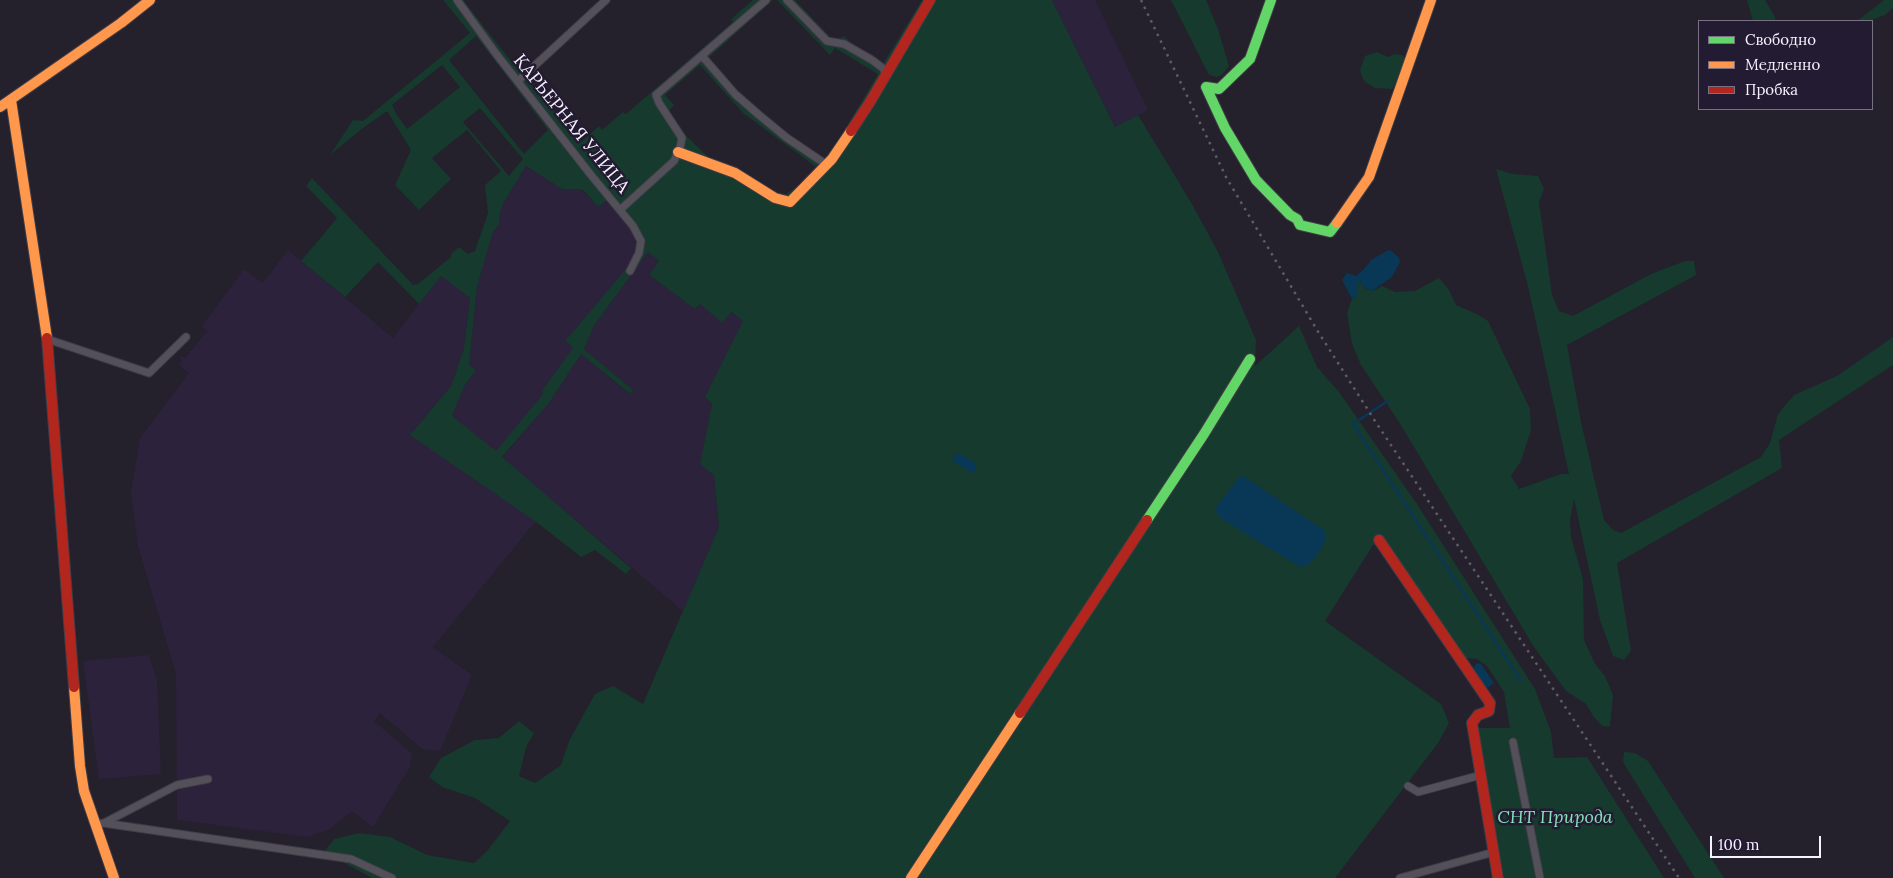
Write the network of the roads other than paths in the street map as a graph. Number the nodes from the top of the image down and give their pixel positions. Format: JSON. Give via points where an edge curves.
{"nodes":[{"id":1,"x":150,"y":0,"type":"edge"},
{"id":2,"x":457,"y":0,"type":"edge"},
{"id":3,"x":606,"y":0,"type":"edge"},
{"id":4,"x":766,"y":0,"type":"edge"},
{"id":5,"x":787,"y":0,"type":"edge"},
{"id":6,"x":930,"y":0,"type":"edge"},
{"id":7,"x":1271,"y":0,"type":"edge"},
{"id":8,"x":1431,"y":0,"type":"edge"},
{"id":9,"x":702,"y":56,"type":"junction"},
{"id":10,"x":885,"y":75,"type":"junction"},
{"id":11,"x":518,"y":81,"type":"junction"},
{"id":12,"x":11,"y":100,"type":"junction"},
{"id":13,"x":0,"y":107,"type":"edge"},
{"id":14,"x":678,"y":152,"type":"junction"},
{"id":15,"x":827,"y":165,"type":"junction"},
{"id":16,"x":621,"y":209,"type":"junction"},
{"id":17,"x":630,"y":271,"type":"dead end"},
{"id":18,"x":186,"y":337,"type":"dead end"},
{"id":19,"x":47,"y":339,"type":"junction"},
{"id":20,"x":1250,"y":359,"type":"dead end"},
{"id":21,"x":1379,"y":540,"type":"dead end"},
{"id":22,"x":1513,"y":742,"type":"dead end"},
{"id":23,"x":1481,"y":775,"type":"junction"},
{"id":24,"x":208,"y":779,"type":"dead end"},
{"id":25,"x":1408,"y":786,"type":"dead end"},
{"id":26,"x":99,"y":825,"type":"junction"},
{"id":27,"x":1494,"y":852,"type":"junction"},
{"id":28,"x":114,"y":878,"type":"edge"},
{"id":29,"x":392,"y":878,"type":"edge"},
{"id":30,"x":911,"y":878,"type":"edge"},
{"id":31,"x":1400,"y":878,"type":"edge"},
{"id":32,"x":1498,"y":878,"type":"edge"},
{"id":33,"x":1540,"y":878,"type":"edge"}],
"edges":[{"from":1,"to":12,"type":"street"},
{"from":2,"to":11,"type":"street","name":"КАРЬЕРНАЯ УЛИЦА"},
{"from":3,"to":11,"type":"street"},
{"from":4,"to":9,"type":"street"},
{"from":5,"to":10,"type":"street","via":[[827,41],[844,44],[872,60],[884,69]]},
{"from":6,"to":10,"type":"street"},
{"from":7,"to":8,"type":"street","via":[[1250,59],[1219,89],[1206,87],[1228,135],[1256,180],[1300,225],[1330,232],[1369,177]]},
{"from":9,"to":14,"type":"street","via":[[656,94],[658,103],[682,138]]},
{"from":9,"to":15,"type":"street","via":[[759,115],[786,138]]},
{"from":10,"to":15,"type":"street"},
{"from":11,"to":16,"type":"street","name":"КАРЬЕРНАЯ УЛИЦА"},
{"from":12,"to":13,"type":"street"},
{"from":12,"to":19,"type":"street"},
{"from":14,"to":15,"type":"street","via":[[735,173],[775,198],[790,202]]},
{"from":14,"to":16,"type":"street","via":[[674,161]]},
{"from":16,"to":17,"type":"street","name":"КАРЬЕРНАЯ УЛИЦА","via":[[640,241],[639,254]]},
{"from":18,"to":19,"type":"street","via":[[149,373]]},
{"from":19,"to":26,"type":"street","via":[[80,766],[84,791]]},
{"from":20,"to":30,"type":"street","via":[[1199,442]]},
{"from":21,"to":23,"type":"street","via":[[1490,703],[1489,711],[1472,723]]},
{"from":22,"to":33,"type":"street"},
{"from":23,"to":25,"type":"street","via":[[1418,792]]},
{"from":23,"to":27,"type":"street"},
{"from":24,"to":26,"type":"street","via":[[177,785]]},
{"from":26,"to":28,"type":"street"},
{"from":26,"to":29,"type":"street","via":[[351,859]]},
{"from":27,"to":31,"type":"street"},
{"from":27,"to":32,"type":"street"}]}
